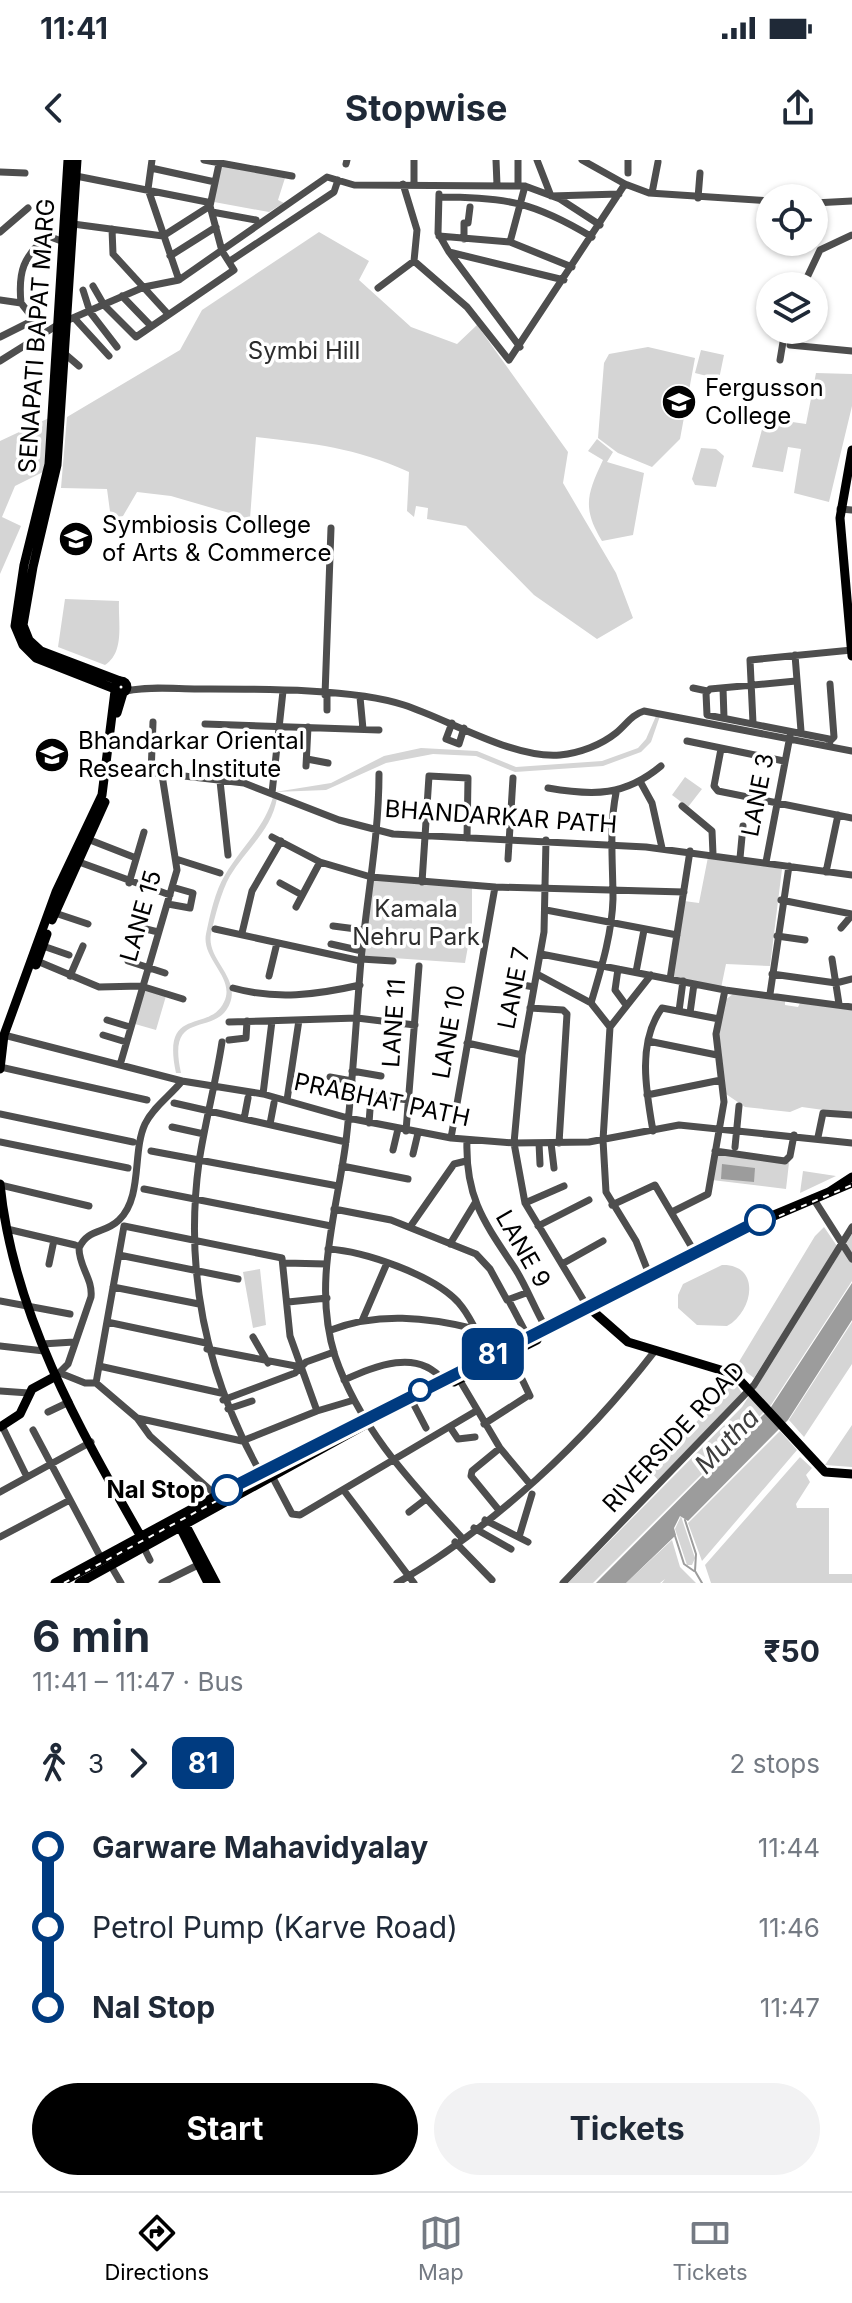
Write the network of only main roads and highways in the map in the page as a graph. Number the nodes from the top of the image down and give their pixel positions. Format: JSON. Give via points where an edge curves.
{"nodes":[{"id":1,"x":68,"y":160,"type":"edge"},
{"id":2,"x":77,"y":160,"type":"edge"},
{"id":3,"x":68,"y":322,"type":"junction"},
{"id":4,"x":852,"y":450,"type":"edge"},
{"id":5,"x":850,"y":630,"type":"edge"},
{"id":6,"x":852,"y":650,"type":"edge"},
{"id":7,"x":852,"y":656,"type":"edge"},
{"id":8,"x":121,"y":688,"type":"junction"},
{"id":9,"x":110,"y":767,"type":"junction"},
{"id":10,"x":7,"y":1036,"type":"junction"},
{"id":11,"x":0,"y":1068,"type":"edge"},
{"id":12,"x":852,"y":1177,"type":"edge"},
{"id":13,"x":0,"y":1185,"type":"edge"},
{"id":14,"x":852,"y":1185,"type":"edge"},
{"id":15,"x":816,"y":1200,"type":"junction"},
{"id":16,"x":4,"y":1222,"type":"edge"},
{"id":17,"x":589,"y":1309,"type":"junction"},
{"id":18,"x":508,"y":1345,"type":"junction"},
{"id":19,"x":58,"y":1375,"type":"junction"},
{"id":20,"x":365,"y":1421,"type":"junction"},
{"id":21,"x":1,"y":1426,"type":"edge"},
{"id":22,"x":335,"y":1438,"type":"junction"},
{"id":23,"x":322,"y":1445,"type":"junction"},
{"id":24,"x":852,"y":1472,"type":"edge"},
{"id":25,"x":178,"y":1516,"type":"junction"},
{"id":26,"x":183,"y":1527,"type":"junction"},
{"id":27,"x":168,"y":1535,"type":"junction"},
{"id":28,"x":141,"y":1537,"type":"junction"},
{"id":29,"x":145,"y":1547,"type":"junction"},
{"id":30,"x":198,"y":1565,"type":"junction"},
{"id":31,"x":55,"y":1583,"type":"edge"},
{"id":32,"x":62,"y":1583,"type":"edge"},
{"id":33,"x":76,"y":1583,"type":"edge"},
{"id":34,"x":208,"y":1583,"type":"edge"},
{"id":35,"x":216,"y":1583,"type":"edge"}],
"edges":[{"from":1,"to":3,"type":"main road","name":"SENAPATI BAPAT MARG"},
{"from":2,"to":3,"type":"main road","name":"SENAPATI BAPAT MARG"},
{"from":3,"to":8,"type":"main road","name":"SENAPATI BAPAT MARG","via":[[55,488],[23,625],[41,651]]},
{"from":3,"to":8,"type":"main road","name":"SENAPATI BAPAT MARG","via":[[48,477],[24,565],[15,626],[36,658]]},
{"from":4,"to":5,"type":"main road","via":[[840,509]]},
{"from":5,"to":6,"type":"main road"},
{"from":6,"to":7,"type":"main road"},
{"from":8,"to":9,"type":"main road"},
{"from":9,"to":10,"type":"main road","via":[[98,805],[56,892]]},
{"from":9,"to":10,"type":"main road","via":[[99,821],[55,913]]},
{"from":10,"to":11,"type":"main road"},
{"from":12,"to":15,"type":"main road"},
{"from":13,"to":16,"type":"main road"},
{"from":14,"to":15,"type":"main road"},
{"from":15,"to":17,"type":"main road"},
{"from":15,"to":17,"type":"main road","via":[[694,1251]]},
{"from":16,"to":19,"type":"main road","via":[[26,1305]]},
{"from":17,"to":18,"type":"main road"},
{"from":17,"to":18,"type":"main road"},
{"from":17,"to":24,"type":"main road","via":[[628,1342],[734,1374],[823,1468]]},
{"from":18,"to":20,"type":"main road"},
{"from":18,"to":20,"type":"main road","via":[[459,1379]]},
{"from":19,"to":21,"type":"main road","via":[[29,1393],[20,1414]]},
{"from":19,"to":28,"type":"main road"},
{"from":20,"to":22,"type":"main road"},
{"from":22,"to":23,"type":"main road"},
{"from":22,"to":25,"type":"main road"},
{"from":22,"to":26,"type":"main road"},
{"from":23,"to":32,"type":"main road"},
{"from":23,"to":33,"type":"main road"},
{"from":25,"to":26,"type":"main road"},
{"from":25,"to":28,"type":"main road"},
{"from":26,"to":27,"type":"main road"},
{"from":26,"to":30,"type":"main road"},
{"from":26,"to":35,"type":"main road"},
{"from":27,"to":29,"type":"main road"},
{"from":27,"to":30,"type":"main road","via":[[182,1540]]},
{"from":28,"to":29,"type":"main road"},
{"from":28,"to":31,"type":"main road"},
{"from":29,"to":33,"type":"main road"},
{"from":30,"to":34,"type":"main road"}]}
